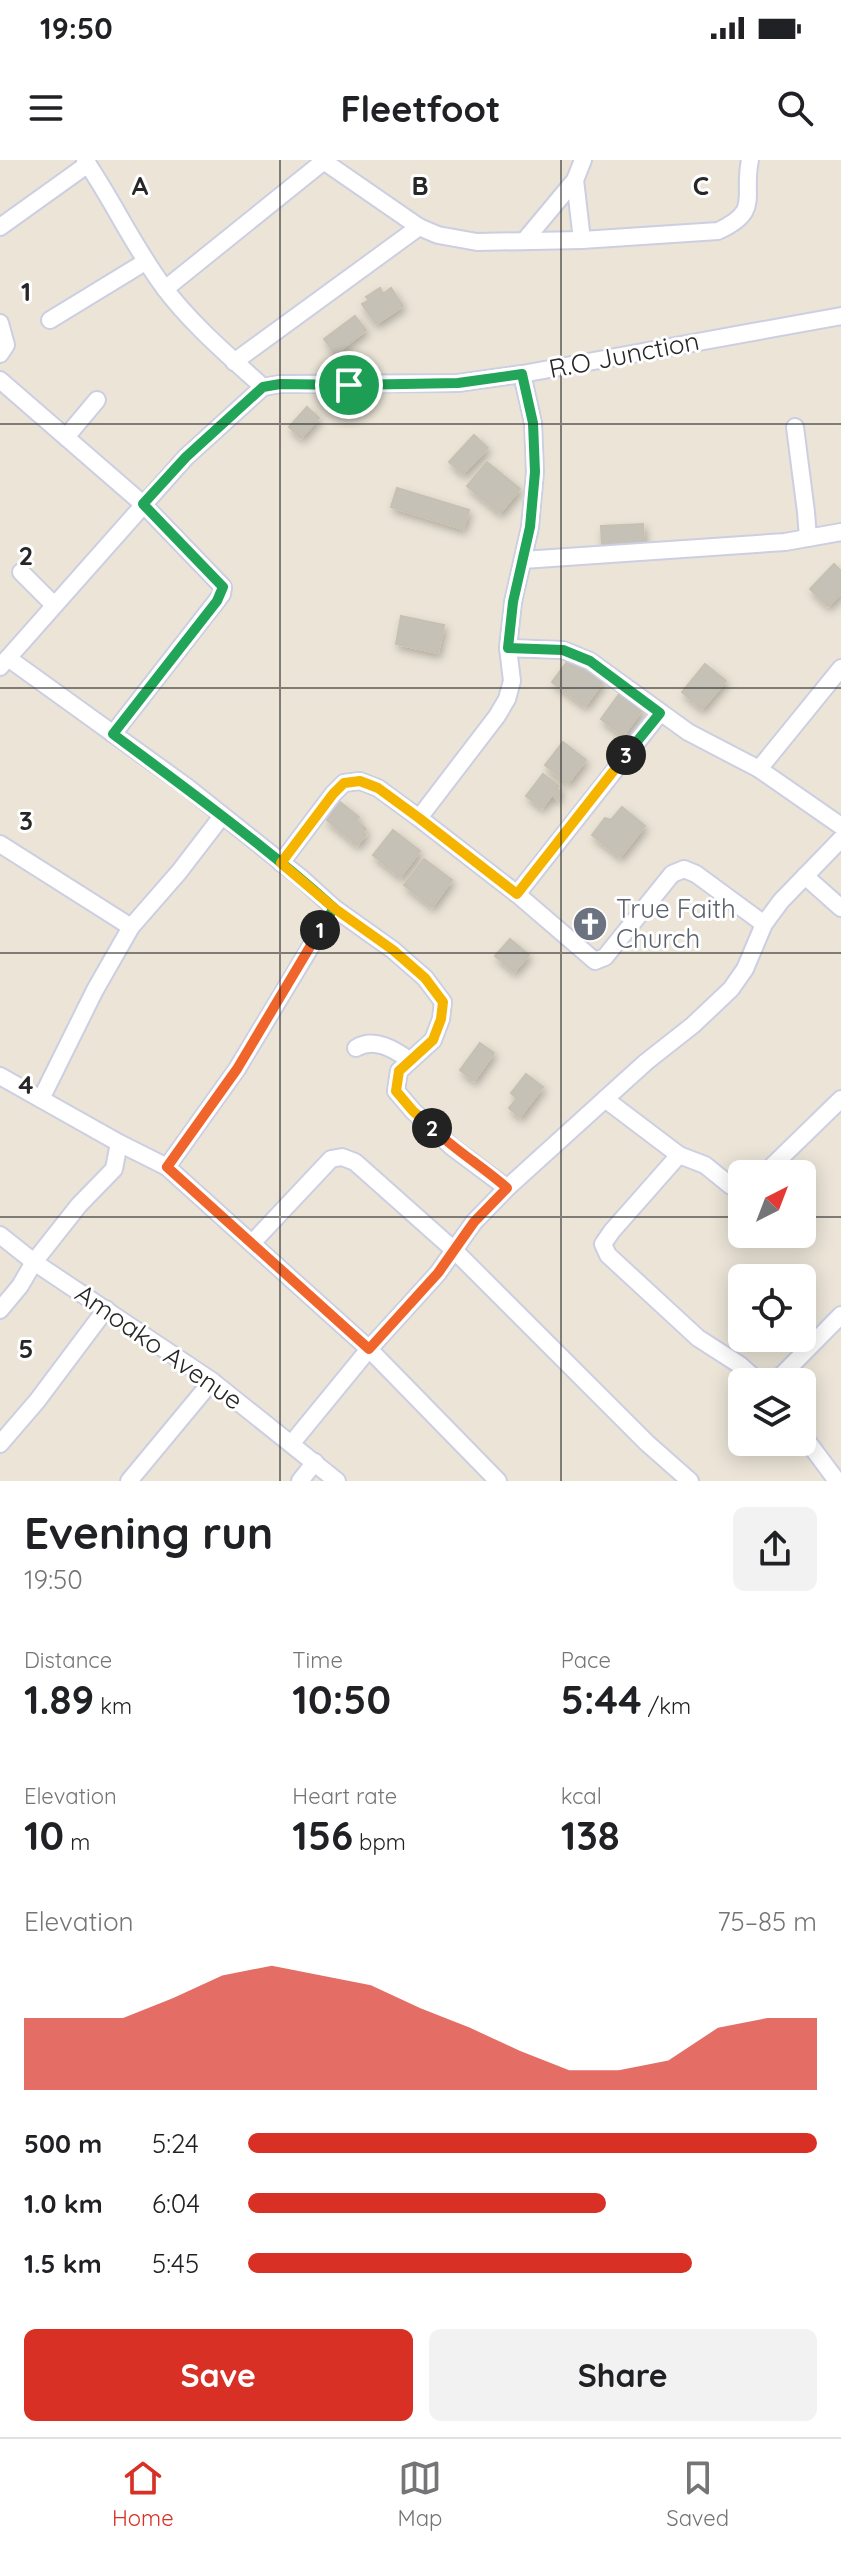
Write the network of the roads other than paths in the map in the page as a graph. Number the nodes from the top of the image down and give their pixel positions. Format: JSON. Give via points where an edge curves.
{"nodes":[{"id":1,"x":583,"y":160,"type":"edge"},
{"id":2,"x":750,"y":160,"type":"edge"},
{"id":3,"x":323,"y":161,"type":"edge"},
{"id":4,"x":87,"y":162,"type":"edge"},
{"id":5,"x":575,"y":180,"type":"junction"},
{"id":6,"x":0,"y":227,"type":"edge"},
{"id":7,"x":419,"y":227,"type":"junction"},
{"id":8,"x":525,"y":240,"type":"junction"},
{"id":9,"x":582,"y":240,"type":"junction"},
{"id":10,"x":145,"y":262,"type":"junction"},
{"id":11,"x":165,"y":289,"type":"junction"},
{"id":12,"x":841,"y":316,"type":"edge"},
{"id":13,"x":50,"y":320,"type":"dead end"},
{"id":14,"x":0,"y":323,"type":"edge"},
{"id":15,"x":0,"y":354,"type":"edge"},
{"id":16,"x":234,"y":362,"type":"junction"},
{"id":17,"x":522,"y":374,"type":"junction"},
{"id":18,"x":0,"y":380,"type":"edge"},
{"id":19,"x":263,"y":387,"type":"junction"},
{"id":20,"x":97,"y":400,"type":"dead end"},
{"id":21,"x":795,"y":427,"type":"dead end"},
{"id":22,"x":66,"y":437,"type":"junction"},
{"id":23,"x":143,"y":504,"type":"junction"},
{"id":24,"x":841,"y":532,"type":"edge"},
{"id":25,"x":808,"y":538,"type":"junction"},
{"id":26,"x":523,"y":560,"type":"junction"},
{"id":27,"x":21,"y":572,"type":"dead end"},
{"id":28,"x":54,"y":605,"type":"junction"},
{"id":29,"x":508,"y":648,"type":"junction"},
{"id":30,"x":4,"y":663,"type":"edge"},
{"id":31,"x":841,"y":668,"type":"edge"},
{"id":32,"x":660,"y":713,"type":"junction"},
{"id":33,"x":113,"y":734,"type":"junction"},
{"id":34,"x":759,"y":769,"type":"junction"},
{"id":35,"x":222,"y":816,"type":"junction"},
{"id":36,"x":419,"y":818,"type":"junction"},
{"id":37,"x":841,"y":826,"type":"edge"},
{"id":38,"x":841,"y":839,"type":"edge"},
{"id":39,"x":0,"y":844,"type":"edge"},
{"id":40,"x":281,"y":863,"type":"junction"},
{"id":41,"x":805,"y":876,"type":"junction"},
{"id":42,"x":517,"y":894,"type":"junction"},
{"id":43,"x":334,"y":908,"type":"junction"},
{"id":44,"x":841,"y":908,"type":"edge"},
{"id":45,"x":764,"y":924,"type":"junction"},
{"id":46,"x":131,"y":927,"type":"junction"},
{"id":47,"x":356,"y":1048,"type":"dead end"},
{"id":48,"x":409,"y":1060,"type":"junction"},
{"id":49,"x":0,"y":1076,"type":"edge"},
{"id":50,"x":41,"y":1099,"type":"junction"},
{"id":51,"x":605,"y":1099,"type":"junction"},
{"id":52,"x":841,"y":1099,"type":"edge"},
{"id":53,"x":119,"y":1143,"type":"junction"},
{"id":54,"x":679,"y":1155,"type":"junction"},
{"id":55,"x":149,"y":1157,"type":"junction"},
{"id":56,"x":778,"y":1160,"type":"edge"},
{"id":57,"x":167,"y":1167,"type":"junction"},
{"id":58,"x":114,"y":1169,"type":"junction"},
{"id":59,"x":728,"y":1184,"type":"edge"},
{"id":60,"x":507,"y":1188,"type":"junction"},
{"id":61,"x":0,"y":1235,"type":"edge"},
{"id":62,"x":253,"y":1242,"type":"junction"},
{"id":63,"x":454,"y":1250,"type":"junction"},
{"id":64,"x":34,"y":1262,"type":"junction"},
{"id":65,"x":106,"y":1309,"type":"junction"},
{"id":66,"x":0,"y":1310,"type":"edge"},
{"id":67,"x":841,"y":1315,"type":"edge"},
{"id":68,"x":369,"y":1349,"type":"junction"},
{"id":69,"x":743,"y":1368,"type":"edge"},
{"id":70,"x":789,"y":1368,"type":"edge"},
{"id":71,"x":212,"y":1381,"type":"junction"},
{"id":72,"x":292,"y":1443,"type":"junction"},
{"id":73,"x":0,"y":1444,"type":"edge"},
{"id":74,"x":816,"y":1453,"type":"edge"},
{"id":75,"x":315,"y":1462,"type":"junction"},
{"id":76,"x":495,"y":1480,"type":"edge"},
{"id":77,"x":129,"y":1481,"type":"edge"},
{"id":78,"x":300,"y":1481,"type":"edge"},
{"id":79,"x":337,"y":1481,"type":"edge"},
{"id":80,"x":690,"y":1481,"type":"edge"},
{"id":81,"x":837,"y":1481,"type":"edge"}],
"edges":[{"from":1,"to":5,"type":"street"},
{"from":2,"to":9,"type":"street","via":[[746,212],[718,231]]},
{"from":3,"to":7,"type":"street"},
{"from":3,"to":11,"type":"street"},
{"from":4,"to":6,"type":"street"},
{"from":4,"to":10,"type":"street"},
{"from":5,"to":8,"type":"street"},
{"from":5,"to":9,"type":"street"},
{"from":7,"to":8,"type":"street","via":[[477,242]]},
{"from":7,"to":16,"type":"street"},
{"from":8,"to":9,"type":"street"},
{"from":10,"to":11,"type":"street"},
{"from":10,"to":13,"type":"street"},
{"from":11,"to":16,"type":"street"},
{"from":12,"to":17,"type":"street","name":"R.O Junction"},
{"from":14,"to":15,"type":"street","via":[[6,345]]},
{"from":16,"to":19,"type":"street"},
{"from":17,"to":19,"type":"street","name":"R.O Junction","via":[[458,383]]},
{"from":17,"to":26,"type":"street","via":[[533,423],[535,472]]},
{"from":18,"to":22,"type":"street"},
{"from":19,"to":23,"type":"street"},
{"from":20,"to":22,"type":"street"},
{"from":21,"to":25,"type":"street"},
{"from":22,"to":23,"type":"street"},
{"from":23,"to":28,"type":"street"},
{"from":23,"to":33,"type":"street","via":[[223,587]]},
{"from":24,"to":25,"type":"street"},
{"from":25,"to":26,"type":"street"},
{"from":26,"to":29,"type":"street"},
{"from":27,"to":28,"type":"street"},
{"from":28,"to":30,"type":"street"},
{"from":29,"to":32,"type":"street","via":[[563,650],[590,661]]},
{"from":29,"to":36,"type":"street","via":[[512,681],[507,699]]},
{"from":30,"to":33,"type":"street"},
{"from":31,"to":34,"type":"street"},
{"from":32,"to":34,"type":"street"},
{"from":32,"to":42,"type":"street"},
{"from":33,"to":35,"type":"street"},
{"from":34,"to":37,"type":"street"},
{"from":35,"to":40,"type":"street"},
{"from":35,"to":46,"type":"street"},
{"from":36,"to":40,"type":"street","via":[[378,788],[360,781],[344,783]]},
{"from":36,"to":42,"type":"street"},
{"from":38,"to":41,"type":"street"},
{"from":39,"to":46,"type":"street"},
{"from":40,"to":43,"type":"street"},
{"from":41,"to":44,"type":"street"},
{"from":41,"to":45,"type":"street"},
{"from":42,"to":45,"type":"street","via":[[595,961],[605,957],[672,874],[684,869]]},
{"from":43,"to":48,"type":"street","via":[[393,950],[443,1002],[433,1040]]},
{"from":43,"to":57,"type":"street","via":[[237,1069]]},
{"from":45,"to":51,"type":"street","via":[[731,989]]},
{"from":46,"to":50,"type":"street"},
{"from":47,"to":48,"type":"street","via":[[373,1042]]},
{"from":48,"to":60,"type":"street","via":[[399,1071],[396,1091],[452,1147]]},
{"from":49,"to":50,"type":"street"},
{"from":50,"to":53,"type":"street"},
{"from":51,"to":54,"type":"street"},
{"from":51,"to":60,"type":"street"},
{"from":52,"to":56,"type":"street"},
{"from":53,"to":55,"type":"street"},
{"from":53,"to":58,"type":"street"},
{"from":54,"to":59,"type":"street","via":[[705,1165]]},
{"from":54,"to":69,"type":"street","via":[[603,1244],[608,1255],[698,1338]]},
{"from":55,"to":57,"type":"street"},
{"from":55,"to":58,"type":"street"},
{"from":57,"to":62,"type":"street"},
{"from":58,"to":64,"type":"street"},
{"from":60,"to":63,"type":"street"},
{"from":61,"to":64,"type":"street","name":"Amoako Avenue"},
{"from":62,"to":63,"type":"street","via":[[331,1159],[342,1157],[355,1162]]},
{"from":62,"to":68,"type":"street"},
{"from":63,"to":68,"type":"street"},
{"from":63,"to":80,"type":"street"},
{"from":64,"to":65,"type":"street","name":"Amoako Avenue"},
{"from":64,"to":66,"type":"street"},
{"from":65,"to":71,"type":"street","name":"Amoako Avenue"},
{"from":65,"to":73,"type":"street"},
{"from":67,"to":70,"type":"street"},
{"from":68,"to":72,"type":"street"},
{"from":68,"to":76,"type":"street"},
{"from":71,"to":72,"type":"street","name":"Amoako Avenue"},
{"from":71,"to":77,"type":"street"},
{"from":72,"to":75,"type":"street","name":"Amoako Avenue"},
{"from":74,"to":81,"type":"street"},
{"from":75,"to":78,"type":"street"},
{"from":75,"to":79,"type":"street","name":"Amoako Avenue"}]}
